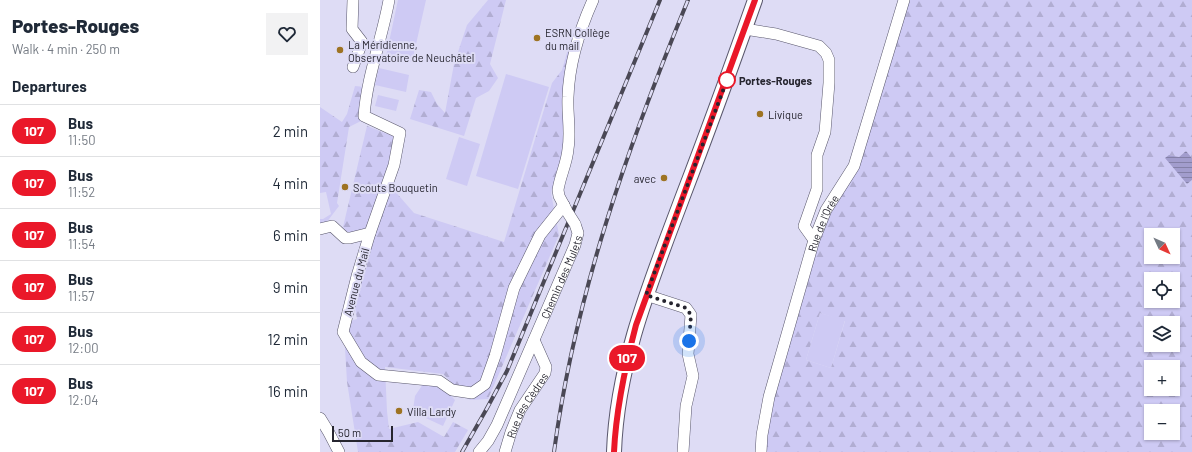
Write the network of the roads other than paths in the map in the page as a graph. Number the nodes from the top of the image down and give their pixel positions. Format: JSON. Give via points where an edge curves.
{"nodes":[{"id":1,"x":353,"y":0,"type":"edge"},
{"id":2,"x":389,"y":0,"type":"edge"},
{"id":3,"x":593,"y":0,"type":"edge"},
{"id":4,"x":756,"y":0,"type":"edge"},
{"id":5,"x":904,"y":0,"type":"edge"},
{"id":6,"x":745,"y":29,"type":"junction"},
{"id":7,"x":353,"y":67,"type":"dead end"},
{"id":8,"x":566,"y":209,"type":"junction"},
{"id":9,"x":320,"y":229,"type":"edge"},
{"id":10,"x":370,"y":233,"type":"junction"},
{"id":11,"x":814,"y":240,"type":"junction"},
{"id":12,"x":646,"y":295,"type":"junction"},
{"id":13,"x":534,"y":340,"type":"junction"},
{"id":14,"x":526,"y":357,"type":"junction"},
{"id":15,"x":542,"y":360,"type":"junction"},
{"id":16,"x":320,"y":418,"type":"edge"},
{"id":17,"x":339,"y":452,"type":"edge"},
{"id":18,"x":479,"y":452,"type":"edge"},
{"id":19,"x":505,"y":452,"type":"edge"},
{"id":20,"x":614,"y":452,"type":"edge"},
{"id":21,"x":683,"y":452,"type":"edge"},
{"id":22,"x":762,"y":452,"type":"edge"}],
"edges":[{"from":1,"to":7,"type":"street","via":[[352,29],[362,42]]},
{"from":2,"to":10,"type":"street","name":"Avenue du Mail","via":[[370,76],[364,116],[400,133],[394,165]]},
{"from":3,"to":8,"type":"street","name":"Chemin des Mulets","via":[[582,27],[569,86],[569,140],[558,190]]},
{"from":4,"to":6,"type":"main road"},
{"from":5,"to":11,"type":"street","name":"Rue de l'Orée","via":[[854,166],[826,210]]},
{"from":6,"to":11,"type":"street","via":[[776,34],[819,46],[829,60],[825,132],[817,155],[817,189],[804,226]]},
{"from":6,"to":12,"type":"main road"},
{"from":8,"to":10,"type":"street","name":"Avenue du Mail","via":[[540,235],[514,288],[485,384],[472,394],[452,390],[439,381],[378,375],[361,362],[343,332]]},
{"from":8,"to":13,"type":"street","name":"Chemin des Mulets","bridge":true,"via":[[578,230],[577,241]]},
{"from":9,"to":10,"type":"street","name":"Avenue du Mail","via":[[332,226],[345,238]]},
{"from":11,"to":22,"type":"street","name":"Rue de l'Orée","via":[[769,397],[762,435]]},
{"from":12,"to":20,"type":"main road","via":[[620,392]]},
{"from":12,"to":21,"type":"street","via":[[686,308],[691,315],[688,354],[693,376],[686,406]]},
{"from":13,"to":14,"type":"street","name":"Chemin des Mulets"},
{"from":13,"to":15,"type":"street","name":"Rue des Cèdres"},
{"from":14,"to":15,"type":"street","name":"Rue des Cèdres"},
{"from":14,"to":18,"type":"street","name":"Chemin des Mulets","via":[[492,435]]},
{"from":15,"to":19,"type":"street","name":"Rue des Cèdres","via":[[546,367],[545,373],[520,410],[510,432]]},
{"from":16,"to":17,"type":"street"}]}
